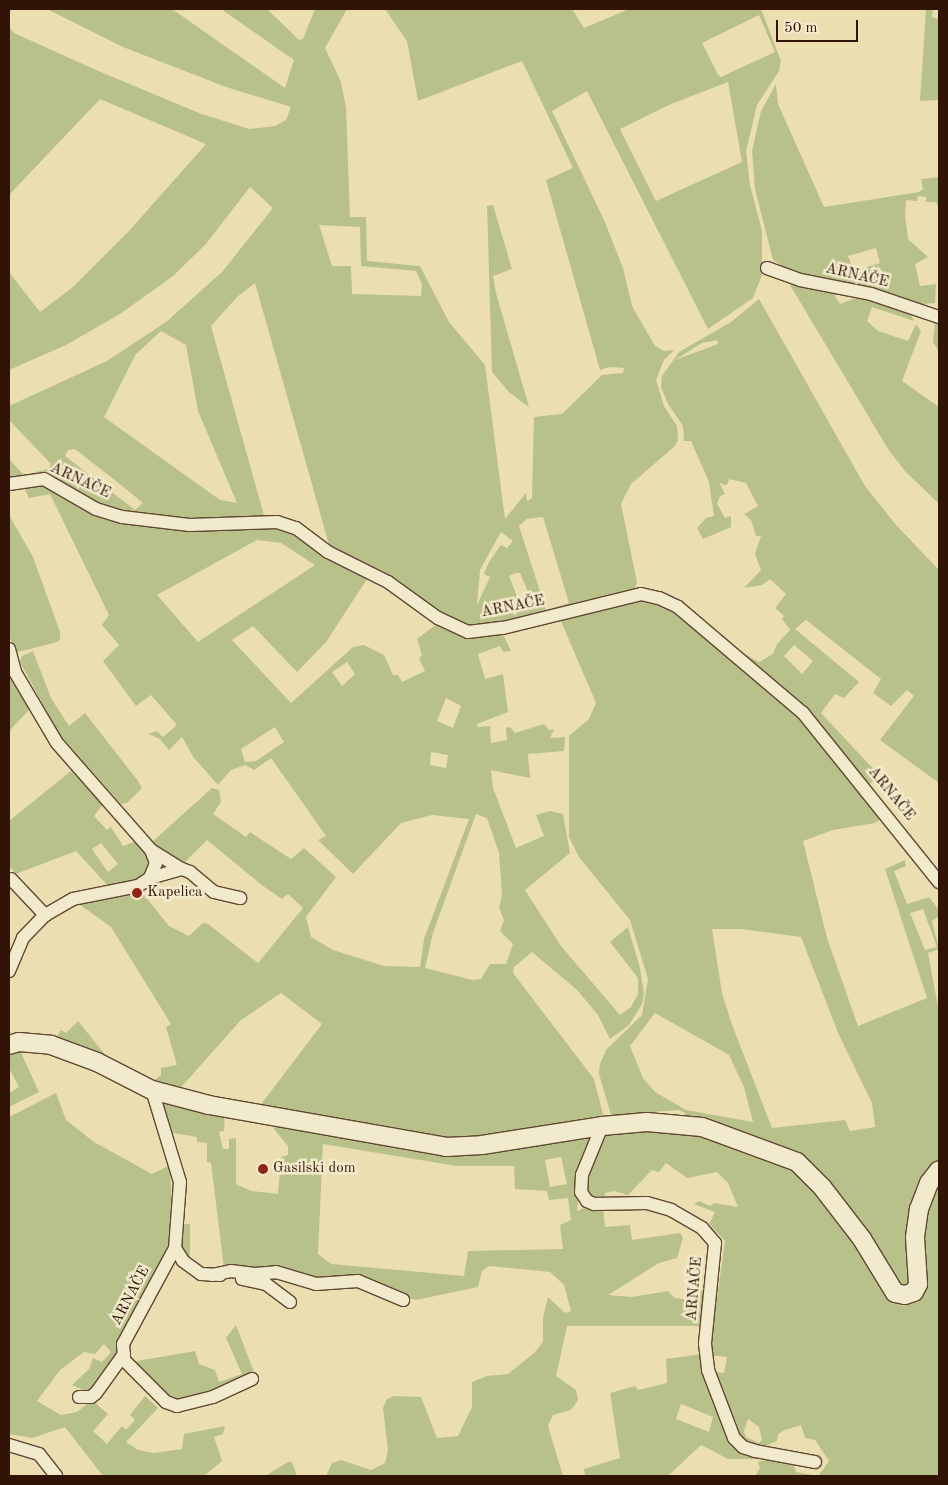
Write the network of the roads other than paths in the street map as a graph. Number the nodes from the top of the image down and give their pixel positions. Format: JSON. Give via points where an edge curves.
{"nodes":[{"id":1,"x":767,"y":268,"type":"dead end"},
{"id":2,"x":939,"y":317,"type":"edge"},
{"id":3,"x":9,"y":484,"type":"edge"},
{"id":4,"x":9,"y":649,"type":"edge"},
{"id":5,"x":151,"y":850,"type":"junction"},
{"id":6,"x":182,"y":869,"type":"junction"},
{"id":7,"x":150,"y":878,"type":"junction"},
{"id":8,"x":10,"y":879,"type":"dead end"},
{"id":9,"x":939,"y":882,"type":"edge"},
{"id":10,"x":240,"y":898,"type":"dead end"},
{"id":11,"x":45,"y":915,"type":"junction"},
{"id":12,"x":9,"y":971,"type":"edge"},
{"id":13,"x":9,"y":1044,"type":"edge"},
{"id":14,"x":152,"y":1090,"type":"junction"},
{"id":15,"x":602,"y":1126,"type":"junction"},
{"id":16,"x":939,"y":1170,"type":"edge"},
{"id":17,"x":174,"y":1248,"type":"junction"},
{"id":18,"x":212,"y":1274,"type":"junction"},
{"id":19,"x":403,"y":1300,"type":"dead end"},
{"id":20,"x":290,"y":1302,"type":"dead end"},
{"id":21,"x":124,"y":1354,"type":"junction"},
{"id":22,"x":252,"y":1379,"type":"dead end"},
{"id":23,"x":79,"y":1397,"type":"dead end"},
{"id":24,"x":9,"y":1445,"type":"edge"},
{"id":25,"x":815,"y":1462,"type":"dead end"},
{"id":26,"x":56,"y":1476,"type":"edge"}],
"edges":[{"from":1,"to":2,"type":"street","name":"ARNAČE","via":[[800,280],[871,294]]},
{"from":3,"to":9,"type":"street","name":"ARNAČE","via":[[44,478],[96,509],[122,517],[190,525],[277,522],[296,528],[328,552],[388,582],[438,618],[468,632],[503,628],[641,594],[659,598],[678,607],[803,713]]},
{"from":4,"to":5,"type":"street","via":[[15,672],[57,743]]},
{"from":5,"to":6,"type":"street"},
{"from":5,"to":7,"type":"street","via":[[156,863]]},
{"from":6,"to":7,"type":"street"},
{"from":6,"to":10,"type":"street","via":[[214,892]]},
{"from":7,"to":11,"type":"street","via":[[138,886],[73,900]]},
{"from":8,"to":11,"type":"street"},
{"from":11,"to":12,"type":"street","via":[[23,938]]},
{"from":13,"to":14,"type":"street","via":[[51,1045],[97,1062]]},
{"from":14,"to":15,"type":"street","via":[[254,1114],[446,1147],[482,1145]]},
{"from":14,"to":17,"type":"street","name":"ARNAČE","via":[[180,1182]]},
{"from":15,"to":16,"type":"street","via":[[647,1122],[702,1127],[797,1162],[822,1187],[862,1239],[895,1293],[905,1295],[914,1292],[918,1284],[915,1237],[919,1209],[929,1183]]},
{"from":15,"to":25,"type":"street","name":"ARNAČE","via":[[582,1174],[582,1192],[587,1201],[594,1204],[647,1203],[671,1210],[702,1228],[715,1243],[705,1344],[713,1386],[734,1438],[742,1447],[755,1451]]},
{"from":17,"to":18,"type":"street","via":[[183,1261],[201,1274]]},
{"from":17,"to":21,"type":"street","name":"ARNAČE","via":[[123,1344]]},
{"from":18,"to":19,"type":"street","via":[[276,1272],[316,1284],[358,1281]]},
{"from":18,"to":20,"type":"street","via":[[266,1284]]},
{"from":21,"to":22,"type":"street","via":[[124,1360],[166,1402],[177,1406],[213,1397]]},
{"from":21,"to":23,"type":"street","via":[[96,1393],[91,1397]]},
{"from":24,"to":26,"type":"street","via":[[39,1454]]}]}
